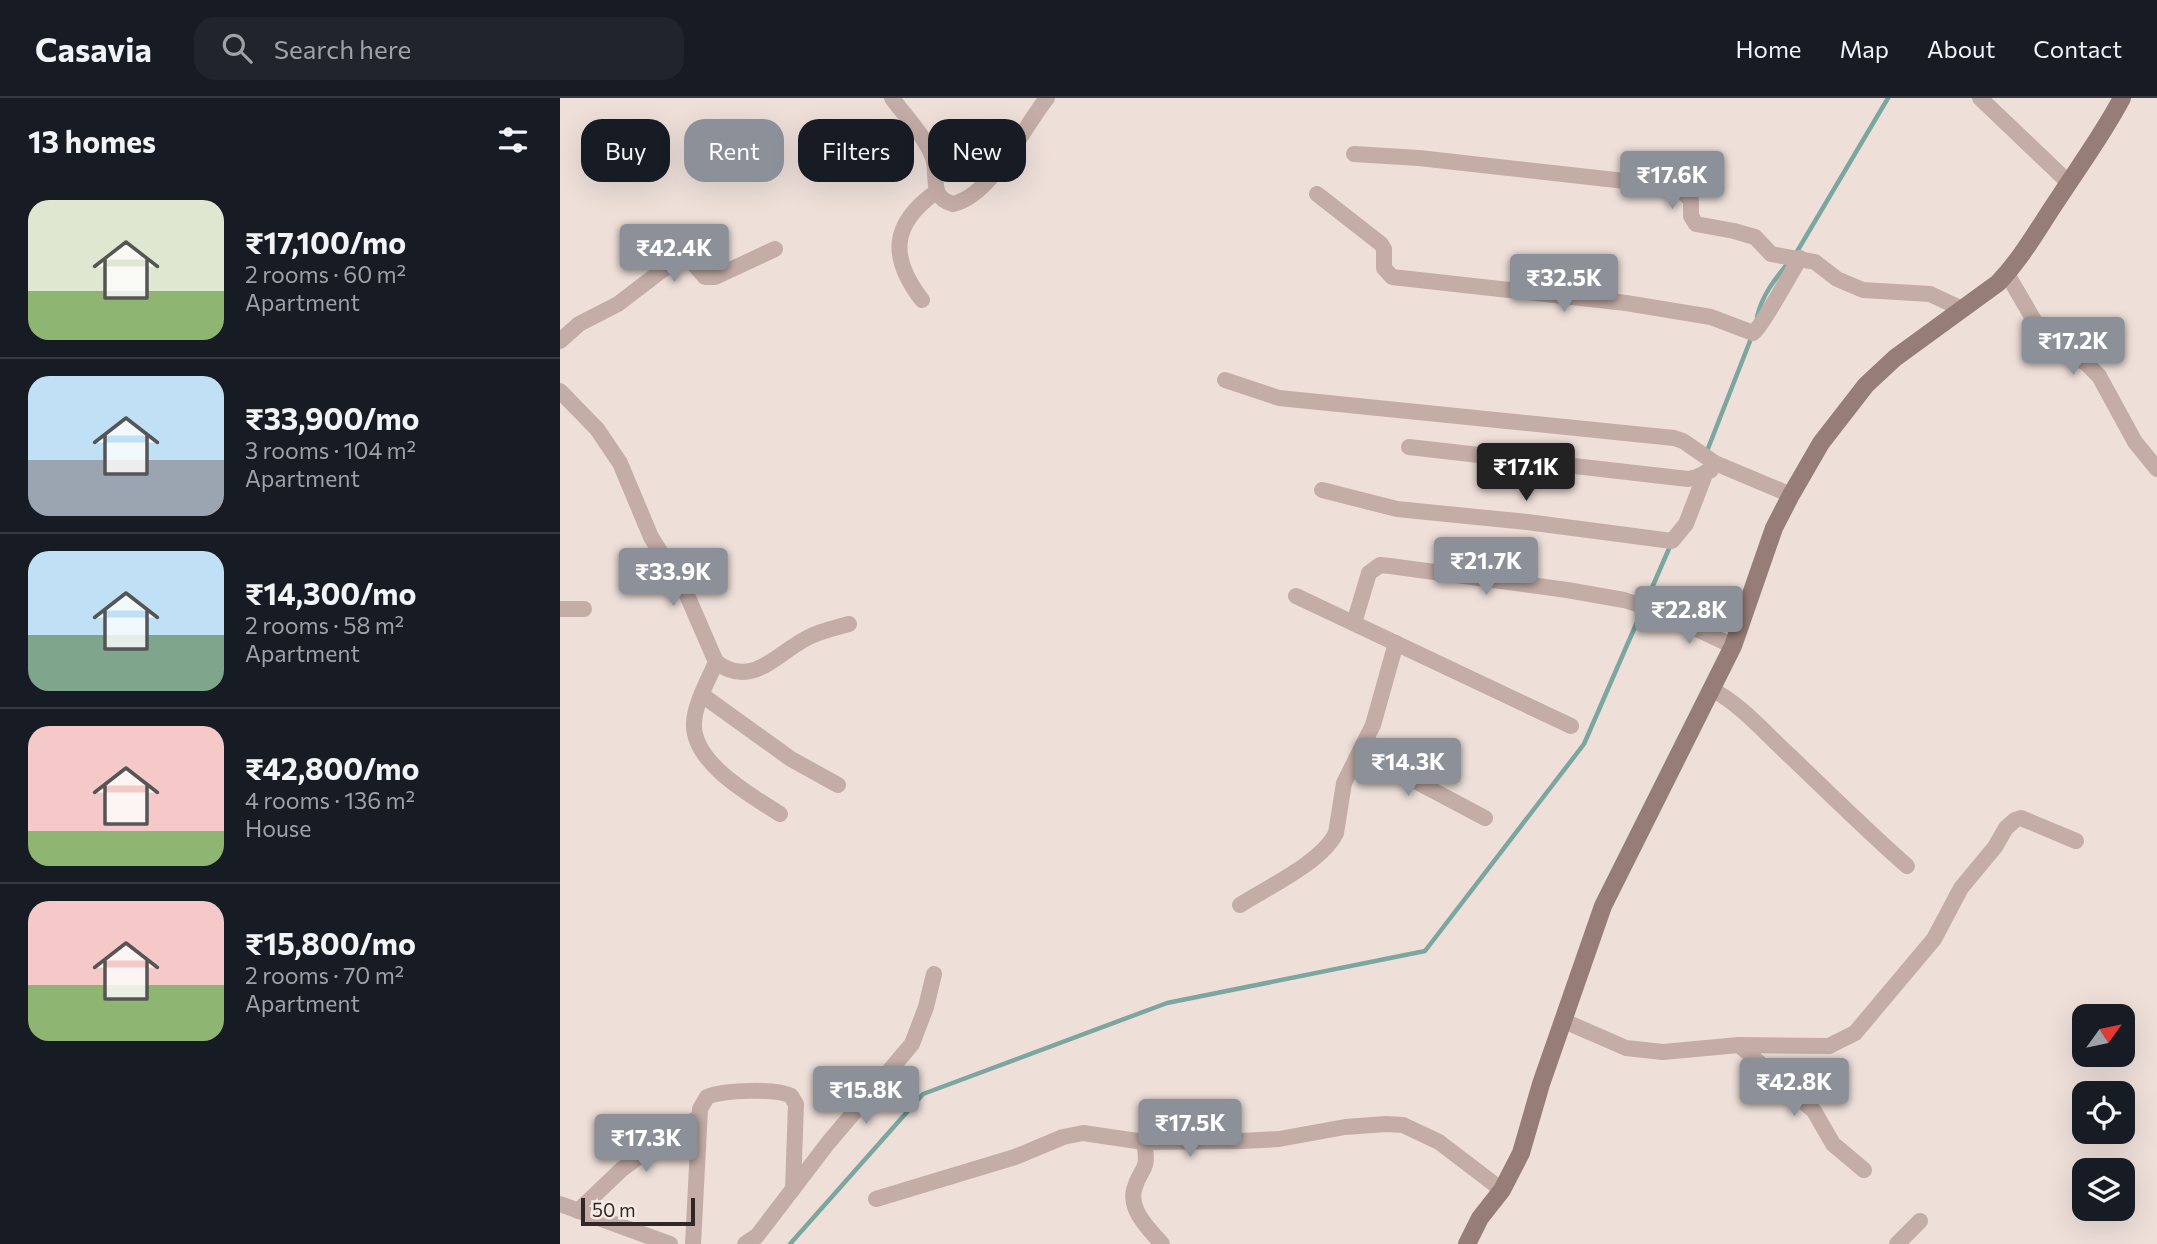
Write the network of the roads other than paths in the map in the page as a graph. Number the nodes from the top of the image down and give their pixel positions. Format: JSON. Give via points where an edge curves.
{"nodes":[{"id":1,"x":892,"y":98,"type":"edge"},
{"id":2,"x":1047,"y":98,"type":"edge"},
{"id":3,"x":1980,"y":98,"type":"edge"},
{"id":4,"x":2121,"y":98,"type":"edge"},
{"id":5,"x":1354,"y":155,"type":"dead end"},
{"id":6,"x":2069,"y":183,"type":"junction"},
{"id":7,"x":936,"y":192,"type":"junction"},
{"id":8,"x":1317,"y":194,"type":"dead end"},
{"id":9,"x":775,"y":248,"type":"dead end"},
{"id":10,"x":1800,"y":258,"type":"junction"},
{"id":11,"x":2007,"y":274,"type":"junction"},
{"id":12,"x":922,"y":300,"type":"dead end"},
{"id":13,"x":1962,"y":309,"type":"junction"},
{"id":14,"x":560,"y":341,"type":"edge"},
{"id":15,"x":1225,"y":380,"type":"dead end"},
{"id":16,"x":560,"y":391,"type":"edge"},
{"id":17,"x":1409,"y":447,"type":"dead end"},
{"id":18,"x":1713,"y":469,"type":"junction"},
{"id":19,"x":2157,"y":469,"type":"edge"},
{"id":20,"x":1322,"y":490,"type":"dead end"},
{"id":21,"x":1791,"y":495,"type":"junction"},
{"id":22,"x":1296,"y":596,"type":"dead end"},
{"id":23,"x":560,"y":609,"type":"edge"},
{"id":24,"x":584,"y":609,"type":"dead end"},
{"id":25,"x":1354,"y":623,"type":"junction"},
{"id":26,"x":849,"y":624,"type":"dead end"},
{"id":27,"x":1396,"y":643,"type":"junction"},
{"id":28,"x":1733,"y":646,"type":"junction"},
{"id":29,"x":716,"y":662,"type":"junction"},
{"id":30,"x":1711,"y":689,"type":"junction"},
{"id":31,"x":702,"y":695,"type":"junction"},
{"id":32,"x":1571,"y":726,"type":"dead end"},
{"id":33,"x":1367,"y":739,"type":"junction"},
{"id":34,"x":838,"y":785,"type":"dead end"},
{"id":35,"x":780,"y":814,"type":"dead end"},
{"id":36,"x":1485,"y":818,"type":"dead end"},
{"id":37,"x":2076,"y":841,"type":"dead end"},
{"id":38,"x":1907,"y":866,"type":"dead end"},
{"id":39,"x":1240,"y":905,"type":"dead end"},
{"id":40,"x":934,"y":974,"type":"dead end"},
{"id":41,"x":1564,"y":1021,"type":"junction"},
{"id":42,"x":1739,"y":1045,"type":"junction"},
{"id":43,"x":699,"y":1117,"type":"junction"},
{"id":44,"x":1144,"y":1142,"type":"junction"},
{"id":45,"x":1864,"y":1170,"type":"dead end"},
{"id":46,"x":793,"y":1189,"type":"junction"},
{"id":47,"x":1502,"y":1190,"type":"junction"},
{"id":48,"x":876,"y":1199,"type":"dead end"},
{"id":49,"x":560,"y":1204,"type":"edge"},
{"id":50,"x":578,"y":1211,"type":"junction"},
{"id":51,"x":1920,"y":1221,"type":"dead end"},
{"id":52,"x":670,"y":1244,"type":"edge"},
{"id":53,"x":693,"y":1244,"type":"edge"},
{"id":54,"x":745,"y":1244,"type":"edge"},
{"id":55,"x":1162,"y":1244,"type":"edge"},
{"id":56,"x":1468,"y":1244,"type":"edge"},
{"id":57,"x":1897,"y":1244,"type":"edge"}],
"edges":[{"from":1,"to":7,"type":"street","via":[[930,152]]},
{"from":2,"to":7,"type":"street","via":[[998,171],[968,198],[949,204]]},
{"from":3,"to":6,"type":"street"},
{"from":4,"to":6,"type":"street"},
{"from":5,"to":10,"type":"street","via":[[1643,183],[1689,197],[1696,224],[1747,234],[1772,254]]},
{"from":6,"to":11,"type":"street"},
{"from":7,"to":12,"type":"street","via":[[911,212],[900,245],[900,263]]},
{"from":8,"to":10,"type":"street","via":[[1381,244],[1384,268],[1392,277],[1626,303],[1712,317],[1753,333],[1761,327]]},
{"from":9,"to":14,"type":"street","via":[[715,277],[705,277],[688,259],[681,259]]},
{"from":10,"to":13,"type":"street","via":[[1863,290],[1930,294]]},
{"from":11,"to":13,"type":"street"},
{"from":11,"to":19,"type":"street","via":[[2045,339],[2099,376],[2135,442]]},
{"from":13,"to":21,"type":"street","via":[[1866,385],[1821,443]]},
{"from":15,"to":18,"type":"street","via":[[1279,398],[1674,438]]},
{"from":16,"to":29,"type":"street","via":[[597,429],[620,463],[651,537],[687,595]]},
{"from":17,"to":18,"type":"street","via":[[1688,479]]},
{"from":18,"to":20,"type":"street","via":[[1686,524],[1672,541],[1397,509]]},
{"from":18,"to":21,"type":"street"},
{"from":21,"to":28,"type":"street","via":[[1774,528]]},
{"from":22,"to":25,"type":"street"},
{"from":23,"to":24,"type":"street"},
{"from":25,"to":27,"type":"street"},
{"from":25,"to":28,"type":"street","via":[[1369,573],[1380,565],[1637,604]]},
{"from":26,"to":29,"type":"street","via":[[808,638],[754,671],[736,673]]},
{"from":27,"to":32,"type":"street"},
{"from":27,"to":33,"type":"street"},
{"from":28,"to":30,"type":"street"},
{"from":29,"to":31,"type":"street"},
{"from":30,"to":38,"type":"street","via":[[1760,726]]},
{"from":30,"to":41,"type":"street","via":[[1603,906]]},
{"from":31,"to":34,"type":"street","via":[[791,760]]},
{"from":31,"to":35,"type":"street","via":[[694,723],[702,750],[720,772]]},
{"from":33,"to":36,"type":"street","via":[[1388,767]]},
{"from":33,"to":39,"type":"street","via":[[1344,783],[1336,833],[1328,847]]},
{"from":37,"to":42,"type":"street","via":[[2021,818],[2010,824],[1961,888],[1934,939],[1846,1040],[1819,1047]]},
{"from":40,"to":46,"type":"street","via":[[912,1044]]},
{"from":41,"to":42,"type":"street","via":[[1643,1052]]},
{"from":41,"to":47,"type":"street","via":[[1521,1153]]},
{"from":42,"to":45,"type":"street","via":[[1814,1111],[1833,1144]]},
{"from":43,"to":46,"type":"street","via":[[702,1102],[714,1094],[791,1096],[796,1104]]},
{"from":43,"to":50,"type":"street","via":[[622,1169]]},
{"from":43,"to":53,"type":"street"},
{"from":44,"to":47,"type":"street","via":[[1279,1139],[1345,1127],[1403,1125],[1438,1142]]},
{"from":44,"to":48,"type":"street","via":[[1083,1133],[1063,1137],[1015,1157]]},
{"from":44,"to":55,"type":"street","via":[[1147,1164],[1134,1190],[1135,1204],[1140,1218]]},
{"from":46,"to":54,"type":"street","via":[[757,1236]]},
{"from":47,"to":56,"type":"street","via":[[1480,1218]]},
{"from":49,"to":50,"type":"street"},
{"from":50,"to":52,"type":"street"},
{"from":51,"to":57,"type":"street"}]}
